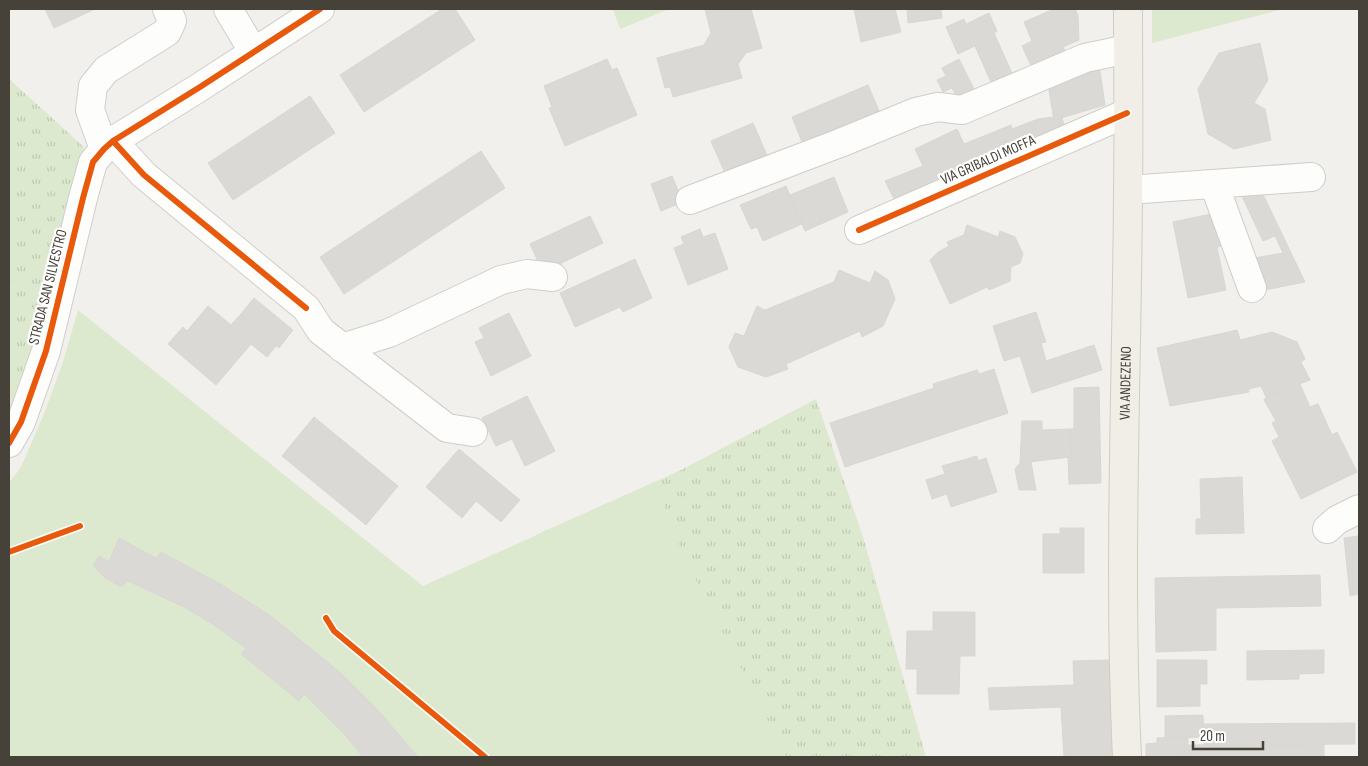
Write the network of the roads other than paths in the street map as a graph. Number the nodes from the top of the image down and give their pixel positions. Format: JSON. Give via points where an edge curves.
{"nodes":[{"id":1,"x":167,"y":9,"type":"edge"},
{"id":2,"x":228,"y":9,"type":"edge"},
{"id":3,"x":320,"y":9,"type":"edge"},
{"id":4,"x":1128,"y":9,"type":"edge"},
{"id":5,"x":1128,"y":49,"type":"junction"},
{"id":6,"x":254,"y":52,"type":"junction"},
{"id":7,"x":1128,"y":114,"type":"junction"},
{"id":8,"x":108,"y":145,"type":"junction"},
{"id":9,"x":1311,"y":178,"type":"dead end"},
{"id":10,"x":1214,"y":184,"type":"junction"},
{"id":11,"x":1128,"y":190,"type":"junction"},
{"id":12,"x":690,"y":200,"type":"dead end"},
{"id":13,"x":859,"y":230,"type":"dead end"},
{"id":14,"x":553,"y":277,"type":"dead end"},
{"id":15,"x":1252,"y":288,"type":"dead end"},
{"id":16,"x":342,"y":348,"type":"junction"},
{"id":17,"x":473,"y":432,"type":"dead end"},
{"id":18,"x":9,"y":443,"type":"edge"},
{"id":19,"x":1359,"y":509,"type":"edge"},
{"id":20,"x":1327,"y":529,"type":"dead end"},
{"id":21,"x":1127,"y":757,"type":"edge"}],
"edges":[{"from":1,"to":8,"type":"street","via":[[172,20],[167,32],[106,70],[93,86],[90,110]]},
{"from":2,"to":6,"type":"street"},
{"from":3,"to":6,"type":"street","name":"STRADA SAN SILVESTRO"},
{"from":4,"to":5,"type":"main road","name":"VIA ANDEZENO"},
{"from":5,"to":7,"type":"main road","name":"VIA ANDEZENO"},
{"from":5,"to":12,"type":"street","via":[[1085,58],[962,110],[938,107],[916,112]]},
{"from":6,"to":8,"type":"street","name":"STRADA SAN SILVESTRO"},
{"from":7,"to":11,"type":"main road","name":"VIA ANDEZENO"},
{"from":7,"to":13,"type":"street","name":"VIA GRIBALDI MOFFA"},
{"from":8,"to":16,"type":"street","via":[[306,308],[321,332]]},
{"from":8,"to":18,"type":"street","name":"STRADA SAN SILVESTRO","via":[[93,162],[46,351],[21,422]]},
{"from":9,"to":10,"type":"street"},
{"from":10,"to":11,"type":"street"},
{"from":10,"to":15,"type":"street"},
{"from":11,"to":21,"type":"main road","name":"VIA ANDEZENO","via":[[1122,550]]},
{"from":14,"to":16,"type":"street","via":[[527,274],[500,280],[389,333]]},
{"from":16,"to":17,"type":"street","via":[[447,428]]},
{"from":19,"to":20,"type":"street"}]}
